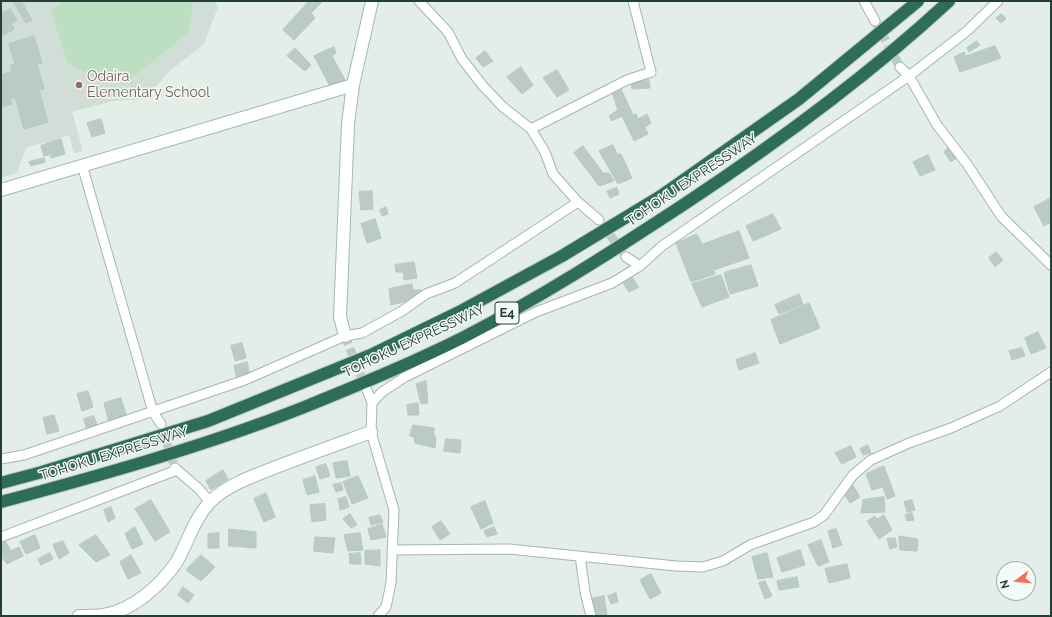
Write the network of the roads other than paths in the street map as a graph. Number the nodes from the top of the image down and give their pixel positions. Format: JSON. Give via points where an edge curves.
{"nodes":[{"id":1,"x":372,"y":1,"type":"edge"},
{"id":2,"x":419,"y":1,"type":"edge"},
{"id":3,"x":633,"y":1,"type":"edge"},
{"id":4,"x":864,"y":1,"type":"edge"},
{"id":5,"x":918,"y":1,"type":"edge"},
{"id":6,"x":949,"y":1,"type":"edge"},
{"id":7,"x":998,"y":1,"type":"edge"},
{"id":8,"x":876,"y":21,"type":"tunnel mouth"},
{"id":9,"x":900,"y":67,"type":"tunnel mouth"},
{"id":10,"x":909,"y":76,"type":"junction"},
{"id":11,"x":353,"y":85,"type":"junction"},
{"id":12,"x":531,"y":129,"type":"junction"},
{"id":13,"x":82,"y":165,"type":"junction"},
{"id":14,"x":1,"y":190,"type":"edge"},
{"id":15,"x":578,"y":202,"type":"junction"},
{"id":16,"x":599,"y":220,"type":"tunnel mouth"},
{"id":17,"x":626,"y":257,"type":"tunnel mouth"},
{"id":18,"x":1051,"y":265,"type":"edge"},
{"id":19,"x":640,"y":266,"type":"junction"},
{"id":20,"x":345,"y":336,"type":"junction"},
{"id":21,"x":1051,"y":372,"type":"edge"},
{"id":22,"x":366,"y":390,"type":"tunnel mouth"},
{"id":23,"x":372,"y":403,"type":"junction"},
{"id":24,"x":153,"y":412,"type":"junction"},
{"id":25,"x":161,"y":424,"type":"tunnel mouth"},
{"id":26,"x":371,"y":432,"type":"junction"},
{"id":27,"x":1,"y":459,"type":"edge"},
{"id":28,"x":1,"y":483,"type":"edge"},
{"id":29,"x":1,"y":502,"type":"edge"},
{"id":30,"x":210,"y":502,"type":"junction"},
{"id":31,"x":1,"y":536,"type":"edge"},
{"id":32,"x":392,"y":550,"type":"junction"},
{"id":33,"x":580,"y":556,"type":"junction"},
{"id":34,"x":104,"y":615,"type":"edge"},
{"id":35,"x":79,"y":616,"type":"edge"},
{"id":36,"x":378,"y":616,"type":"edge"},
{"id":37,"x":591,"y":616,"type":"edge"}],
"edges":[{"from":1,"to":11,"type":"street"},
{"from":2,"to":12,"type":"street","via":[[448,32],[462,60],[483,86],[503,107]]},
{"from":3,"to":12,"type":"street","via":[[651,72],[627,80]]},
{"from":4,"to":8,"type":"street"},
{"from":5,"to":28,"type":"highway","name":"TOHOKU EXPRESSWAY","number":"E4","via":[[799,99],[661,196],[562,256],[459,312],[372,354],[208,421]]},
{"from":6,"to":29,"type":"highway","name":"TOHOKU EXPRESSWAY","number":"E4","via":[[853,84],[737,169],[556,286],[462,338],[381,375],[224,436]]},
{"from":7,"to":10,"type":"street","via":[[967,31]]},
{"from":9,"to":10,"type":"street"},
{"from":10,"to":18,"type":"street","via":[[937,125],[967,164],[1001,216]]},
{"from":10,"to":19,"type":"street","via":[[662,246]]},
{"from":11,"to":13,"type":"street"},
{"from":11,"to":20,"type":"street","via":[[348,124],[340,318]]},
{"from":12,"to":15,"type":"street","via":[[545,152],[553,174]]},
{"from":13,"to":14,"type":"street"},
{"from":13,"to":24,"type":"street"},
{"from":15,"to":16,"type":"street"},
{"from":15,"to":20,"type":"street","via":[[455,283],[426,294],[402,311],[362,333]]},
{"from":17,"to":19,"type":"street"},
{"from":19,"to":23,"type":"street","via":[[612,283],[536,312],[405,377],[382,392]]},
{"from":20,"to":24,"type":"street","via":[[246,380]]},
{"from":21,"to":33,"type":"street","via":[[1000,406],[871,460],[853,475],[824,515],[814,522],[750,545],[723,561],[703,566],[676,566]]},
{"from":22,"to":23,"type":"street"},
{"from":23,"to":26,"type":"street"},
{"from":24,"to":25,"type":"street"},
{"from":24,"to":27,"type":"street","via":[[24,455]]},
{"from":26,"to":30,"type":"street","via":[[250,477]]},
{"from":26,"to":32,"type":"street","via":[[394,510]]},
{"from":30,"to":31,"type":"street","via":[[176,469]]},
{"from":30,"to":34,"type":"street","via":[[191,528],[176,562],[155,587],[120,610]]},
{"from":32,"to":33,"type":"street","via":[[509,549]]},
{"from":32,"to":36,"type":"street","via":[[391,583],[386,608]]},
{"from":33,"to":37,"type":"street"},
{"from":34,"to":35,"type":"street"}]}
